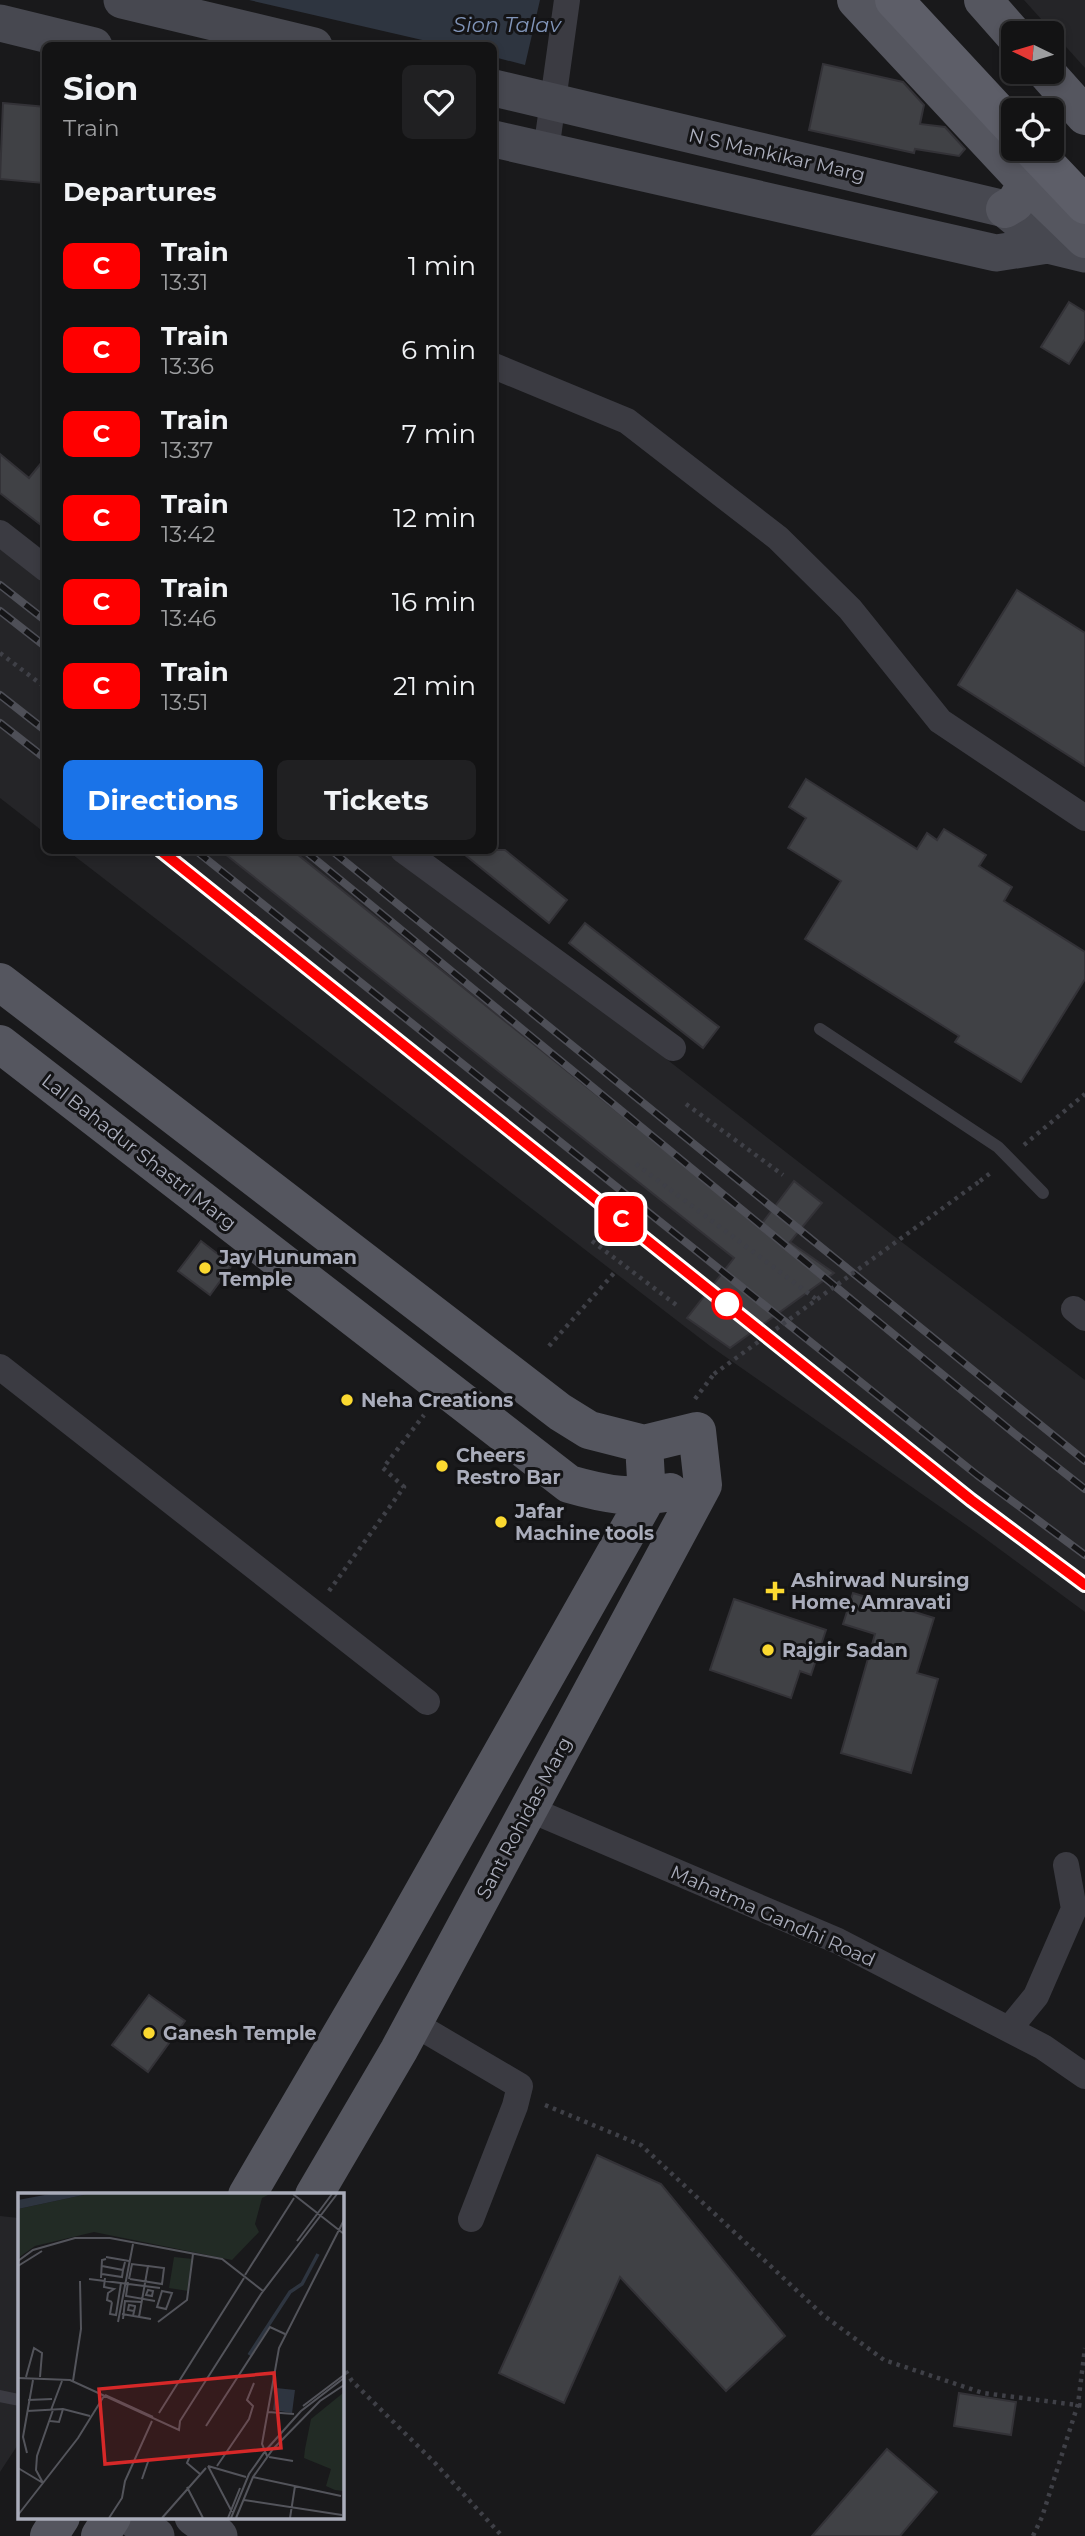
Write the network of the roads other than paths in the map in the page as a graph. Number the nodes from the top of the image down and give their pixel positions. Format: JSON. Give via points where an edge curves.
{"nodes":[{"id":1,"x":122,"y":0,"type":"edge"},
{"id":2,"x":567,"y":0,"type":"edge"},
{"id":3,"x":856,"y":0,"type":"edge"},
{"id":4,"x":894,"y":0,"type":"edge"},
{"id":5,"x":922,"y":0,"type":"edge"},
{"id":6,"x":983,"y":0,"type":"edge"},
{"id":7,"x":3,"y":16,"type":"edge"},
{"id":8,"x":1002,"y":21,"type":"edge"},
{"id":9,"x":82,"y":42,"type":"edge"},
{"id":10,"x":297,"y":42,"type":"edge"},
{"id":11,"x":1057,"y":84,"type":"edge"},
{"id":12,"x":497,"y":89,"type":"edge"},
{"id":13,"x":1008,"y":98,"type":"edge"},
{"id":14,"x":553,"y":102,"type":"junction"},
{"id":15,"x":1001,"y":115,"type":"edge"},
{"id":16,"x":1085,"y":116,"type":"edge"},
{"id":17,"x":497,"y":140,"type":"edge"},
{"id":18,"x":546,"y":151,"type":"junction"},
{"id":19,"x":1064,"y":157,"type":"edge"},
{"id":20,"x":1085,"y":179,"type":"edge"},
{"id":21,"x":1021,"y":180,"type":"edge"},
{"id":22,"x":1085,"y":205,"type":"edge"},
{"id":23,"x":1067,"y":242,"type":"edge"},
{"id":24,"x":1085,"y":254,"type":"edge"},
{"id":25,"x":497,"y":367,"type":"edge"},
{"id":26,"x":0,"y":533,"type":"edge"},
{"id":27,"x":42,"y":566,"type":"edge"},
{"id":28,"x":1085,"y":818,"type":"edge"},
{"id":29,"x":408,"y":854,"type":"edge"},
{"id":30,"x":0,"y":982,"type":"edge"},
{"id":31,"x":820,"y":1029,"type":"dead end"},
{"id":32,"x":0,"y":1044,"type":"edge"},
{"id":33,"x":673,"y":1048,"type":"dead end"},
{"id":34,"x":1043,"y":1193,"type":"dead end"},
{"id":35,"x":0,"y":1367,"type":"edge"},
{"id":36,"x":644,"y":1444,"type":"junction"},
{"id":37,"x":703,"y":1485,"type":"junction"},
{"id":38,"x":647,"y":1497,"type":"junction"},
{"id":39,"x":427,"y":1702,"type":"dead end"},
{"id":40,"x":529,"y":1809,"type":"junction"},
{"id":41,"x":1066,"y":1865,"type":"dead end"},
{"id":42,"x":1080,"y":1910,"type":"edge"},
{"id":43,"x":387,"y":1956,"type":"junction"},
{"id":44,"x":435,"y":1983,"type":"junction"},
{"id":45,"x":413,"y":2023,"type":"junction"},
{"id":46,"x":1009,"y":2029,"type":"junction"},
{"id":47,"x":1085,"y":2076,"type":"edge"},
{"id":48,"x":272,"y":2152,"type":"junction"},
{"id":49,"x":317,"y":2189,"type":"edge"},
{"id":50,"x":248,"y":2193,"type":"edge"},
{"id":51,"x":471,"y":2219,"type":"dead end"},
{"id":52,"x":0,"y":2396,"type":"edge"},
{"id":53,"x":18,"y":2400,"type":"edge"},
{"id":54,"x":60,"y":2518,"type":"edge"},
{"id":55,"x":110,"y":2518,"type":"edge"},
{"id":56,"x":132,"y":2518,"type":"edge"},
{"id":57,"x":195,"y":2518,"type":"edge"},
{"id":58,"x":49,"y":2536,"type":"edge"},
{"id":59,"x":100,"y":2536,"type":"edge"},
{"id":60,"x":156,"y":2536,"type":"edge"},
{"id":61,"x":219,"y":2536,"type":"edge"}],
"edges":[{"from":1,"to":10,"type":"main road"},
{"from":2,"to":14,"type":"street"},
{"from":3,"to":21,"type":"main road"},
{"from":4,"to":15,"type":"highway"},
{"from":5,"to":13,"type":"highway"},
{"from":6,"to":8,"type":"main road"},
{"from":7,"to":9,"type":"main road"},
{"from":11,"to":16,"type":"main road"},
{"from":12,"to":14,"type":"main road","name":"N S Mankikar Marg"},
{"from":14,"to":18,"type":"street"},
{"from":14,"to":21,"type":"main road","name":"N S Mankikar Marg"},
{"from":17,"to":18,"type":"main road"},
{"from":18,"to":23,"type":"main road","via":[[996,253]]},
{"from":19,"to":20,"type":"highway"},
{"from":21,"to":22,"type":"highway"},
{"from":21,"to":23,"type":"main road"},
{"from":23,"to":24,"type":"main road"},
{"from":25,"to":28,"type":"street","via":[[628,421],[778,538],[850,609],[940,722]]},
{"from":26,"to":27,"type":"street"},
{"from":29,"to":33,"type":"street"},
{"from":30,"to":36,"type":"main road","via":[[559,1412],[589,1430]]},
{"from":31,"to":34,"type":"lane","via":[[998,1147]]},
{"from":32,"to":38,"type":"main road","name":"Lal Bahadur Shastri Marg","via":[[569,1484],[601,1493]]},
{"from":35,"to":39,"type":"street"},
{"from":36,"to":37,"type":"main road","via":[[698,1431]]},
{"from":36,"to":38,"type":"main road"},
{"from":37,"to":38,"type":"main road","name":"Lal Bahadur Shastri Marg"},
{"from":37,"to":40,"type":"main road","name":"Sant Rohidas Marg"},
{"from":38,"to":43,"type":"main road"},
{"from":40,"to":44,"type":"main road","name":"Sant Rohidas Marg"},
{"from":40,"to":46,"type":"street","name":"Mahatma Gandhi Road","via":[[838,1941]]},
{"from":41,"to":42,"type":"street"},
{"from":42,"to":46,"type":"street","via":[[1036,1996]]},
{"from":43,"to":44,"type":"main road"},
{"from":43,"to":48,"type":"main road"},
{"from":44,"to":45,"type":"main road","name":"Sant Rohidas Marg"},
{"from":45,"to":49,"type":"main road","name":"Sant Rohidas Marg"},
{"from":45,"to":51,"type":"street","via":[[520,2087]]},
{"from":46,"to":47,"type":"street","name":"Mahatma Gandhi Road"},
{"from":48,"to":49,"type":"main road"},
{"from":48,"to":50,"type":"main road"},
{"from":52,"to":53,"type":"lane"},
{"from":54,"to":58,"type":"main road"},
{"from":55,"to":59,"type":"main road"},
{"from":56,"to":60,"type":"main road"},
{"from":57,"to":61,"type":"main road"}]}
